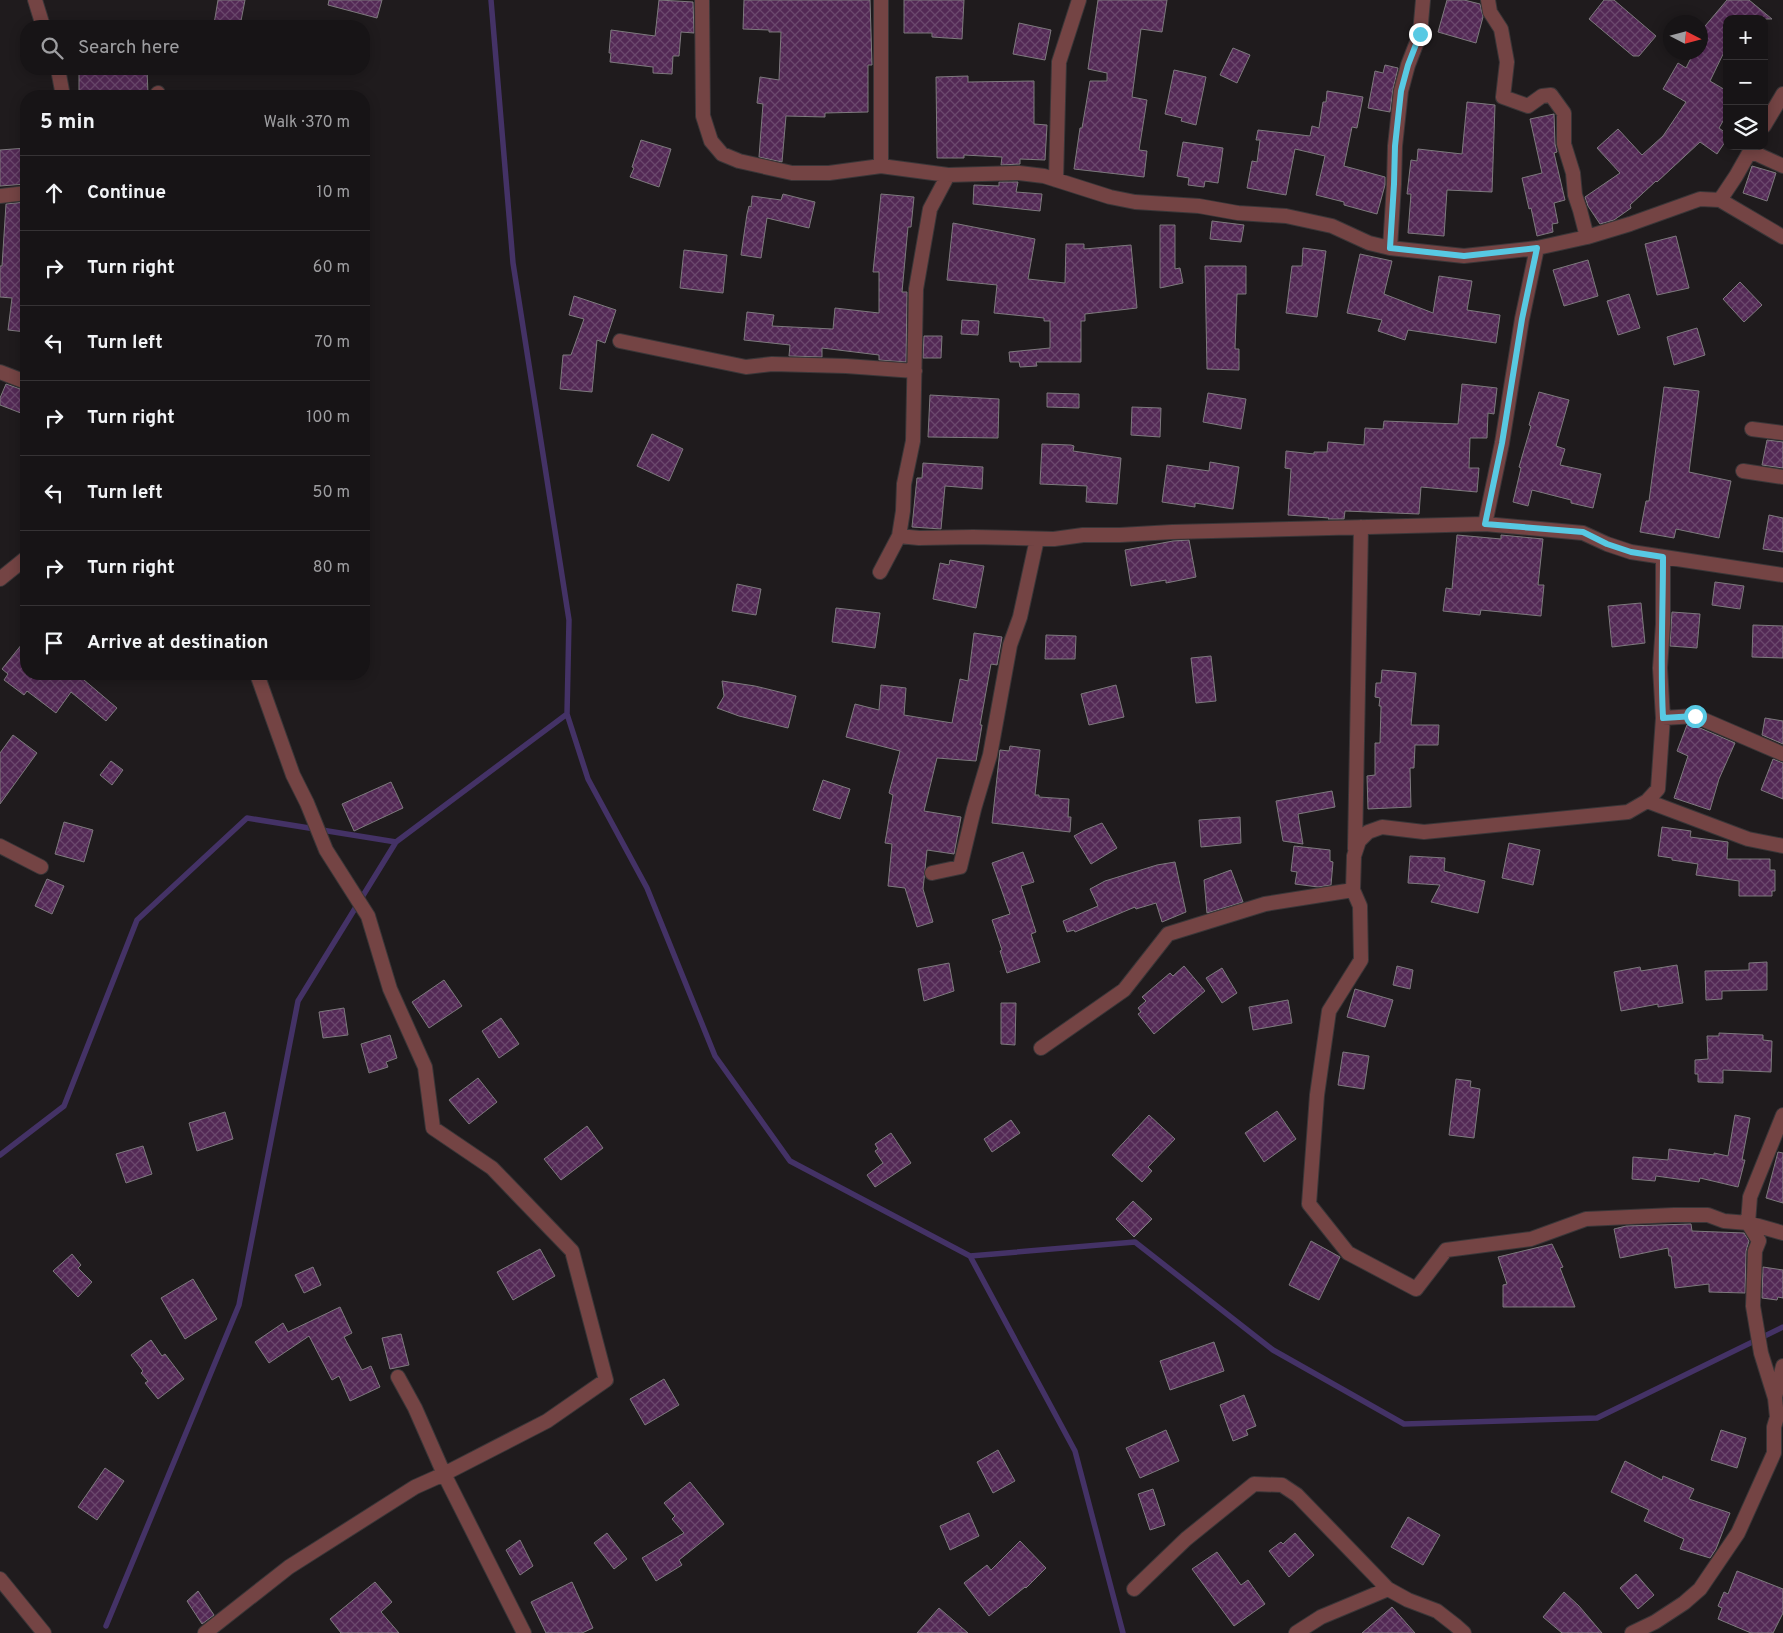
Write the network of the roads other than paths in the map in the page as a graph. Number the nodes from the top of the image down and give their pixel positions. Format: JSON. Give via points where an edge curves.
{"nodes":[{"id":1,"x":35,"y":0,"type":"edge"},
{"id":2,"x":702,"y":0,"type":"edge"},
{"id":3,"x":881,"y":0,"type":"edge"},
{"id":4,"x":1079,"y":0,"type":"edge"},
{"id":5,"x":1423,"y":0,"type":"edge"},
{"id":6,"x":1488,"y":0,"type":"edge"},
{"id":7,"x":41,"y":20,"type":"edge"},
{"id":8,"x":59,"y":75,"type":"edge"},
{"id":9,"x":61,"y":90,"type":"edge"},
{"id":10,"x":1783,"y":94,"type":"edge"},
{"id":11,"x":1768,"y":119,"type":"edge"},
{"id":12,"x":1751,"y":150,"type":"edge"},
{"id":13,"x":1755,"y":150,"type":"edge"},
{"id":14,"x":881,"y":166,"type":"junction"},
{"id":15,"x":1783,"y":166,"type":"edge"},
{"id":16,"x":948,"y":175,"type":"junction"},
{"id":17,"x":1056,"y":180,"type":"junction"},
{"id":18,"x":20,"y":194,"type":"edge"},
{"id":19,"x":0,"y":196,"type":"edge"},
{"id":20,"x":1720,"y":200,"type":"junction"},
{"id":21,"x":1587,"y":237,"type":"junction"},
{"id":22,"x":1783,"y":237,"type":"edge"},
{"id":23,"x":1390,"y":248,"type":"junction"},
{"id":24,"x":1537,"y":248,"type":"junction"},
{"id":25,"x":620,"y":341,"type":"dead end"},
{"id":26,"x":915,"y":371,"type":"junction"},
{"id":27,"x":0,"y":372,"type":"edge"},
{"id":28,"x":20,"y":380,"type":"edge"},
{"id":29,"x":1752,"y":430,"type":"dead end"},
{"id":30,"x":1783,"y":433,"type":"edge"},
{"id":31,"x":1742,"y":471,"type":"dead end"},
{"id":32,"x":1783,"y":477,"type":"edge"},
{"id":33,"x":1485,"y":524,"type":"junction"},
{"id":34,"x":1361,"y":527,"type":"junction"},
{"id":35,"x":899,"y":536,"type":"junction"},
{"id":36,"x":1037,"y":539,"type":"junction"},
{"id":37,"x":1663,"y":557,"type":"junction"},
{"id":38,"x":20,"y":563,"type":"edge"},
{"id":39,"x":880,"y":572,"type":"dead end"},
{"id":40,"x":1783,"y":575,"type":"edge"},
{"id":41,"x":0,"y":579,"type":"edge"},
{"id":42,"x":258,"y":680,"type":"edge"},
{"id":43,"x":1663,"y":718,"type":"junction"},
{"id":44,"x":1783,"y":754,"type":"edge"},
{"id":45,"x":1647,"y":801,"type":"junction"},
{"id":46,"x":0,"y":846,"type":"edge"},
{"id":47,"x":1783,"y":846,"type":"edge"},
{"id":48,"x":1354,"y":856,"type":"junction"},
{"id":49,"x":41,"y":866,"type":"dead end"},
{"id":50,"x":932,"y":873,"type":"dead end"},
{"id":51,"x":1353,"y":890,"type":"junction"},
{"id":52,"x":1041,"y":1048,"type":"dead end"},
{"id":53,"x":1783,"y":1115,"type":"edge"},
{"id":54,"x":1748,"y":1223,"type":"junction"},
{"id":55,"x":1783,"y":1233,"type":"edge"},
{"id":56,"x":1783,"y":1366,"type":"edge"},
{"id":57,"x":398,"y":1377,"type":"dead end"},
{"id":58,"x":1775,"y":1398,"type":"junction"},
{"id":59,"x":1779,"y":1426,"type":"edge"},
{"id":60,"x":444,"y":1474,"type":"junction"},
{"id":61,"x":0,"y":1579,"type":"edge"},
{"id":62,"x":1388,"y":1588,"type":"junction"},
{"id":63,"x":1134,"y":1589,"type":"dead end"},
{"id":64,"x":44,"y":1633,"type":"edge"},
{"id":65,"x":205,"y":1633,"type":"edge"},
{"id":66,"x":524,"y":1633,"type":"edge"},
{"id":67,"x":1296,"y":1633,"type":"edge"},
{"id":68,"x":1464,"y":1633,"type":"edge"},
{"id":69,"x":1632,"y":1633,"type":"edge"}],
"edges":[{"from":1,"to":7,"type":"street"},
{"from":2,"to":14,"type":"street","via":[[702,116],[711,141],[722,154],[792,173],[829,173]]},
{"from":3,"to":14,"type":"street"},
{"from":4,"to":17,"type":"street","via":[[1058,62]]},
{"from":5,"to":23,"type":"street","via":[[1420,34],[1401,91]]},
{"from":6,"to":21,"type":"street","via":[[1490,12],[1501,29],[1506,62],[1503,97],[1528,106],[1542,96],[1551,95],[1564,112],[1564,144]]},
{"from":8,"to":9,"type":"street"},
{"from":10,"to":11,"type":"street"},
{"from":12,"to":20,"type":"street"},
{"from":13,"to":15,"type":"street"},
{"from":14,"to":16,"type":"street"},
{"from":16,"to":17,"type":"street","via":[[1019,174]]},
{"from":16,"to":26,"type":"street","via":[[930,209],[919,266]]},
{"from":17,"to":23,"type":"street","via":[[1135,202],[1286,216],[1332,226],[1369,243]]},
{"from":18,"to":19,"type":"street"},
{"from":20,"to":21,"type":"street","via":[[1700,199]]},
{"from":20,"to":22,"type":"street"},
{"from":21,"to":24,"type":"street"},
{"from":23,"to":24,"type":"street","via":[[1464,256]]},
{"from":24,"to":33,"type":"street"},
{"from":25,"to":26,"type":"street","via":[[746,367],[772,364]]},
{"from":26,"to":35,"type":"street","via":[[913,441],[904,484]]},
{"from":27,"to":28,"type":"street"},
{"from":29,"to":30,"type":"street"},
{"from":31,"to":32,"type":"street"},
{"from":33,"to":34,"type":"street"},
{"from":33,"to":37,"type":"street","via":[[1583,532],[1631,552]]},
{"from":34,"to":36,"type":"street"},
{"from":34,"to":48,"type":"street"},
{"from":35,"to":36,"type":"street"},
{"from":35,"to":39,"type":"street"},
{"from":36,"to":50,"type":"street","via":[[1020,617],[1010,645],[990,755],[960,867]]},
{"from":37,"to":40,"type":"street"},
{"from":37,"to":43,"type":"street","via":[[1660,668]]},
{"from":38,"to":41,"type":"street"},
{"from":42,"to":60,"type":"street","via":[[293,775],[326,850],[368,916],[390,989],[425,1067],[433,1128],[492,1168],[572,1251],[606,1380],[547,1421]]},
{"from":43,"to":44,"type":"street","via":[[1695,716]]},
{"from":43,"to":45,"type":"street","via":[[1658,789]]},
{"from":45,"to":47,"type":"street","via":[[1748,839]]},
{"from":45,"to":48,"type":"street","via":[[1628,812],[1424,832],[1382,827],[1368,832],[1359,841]]},
{"from":46,"to":49,"type":"street"},
{"from":48,"to":51,"type":"street"},
{"from":51,"to":52,"type":"street","via":[[1265,904],[1168,934],[1124,990]]},
{"from":51,"to":54,"type":"street","via":[[1360,906],[1361,960],[1329,1011],[1317,1095],[1310,1204],[1348,1254],[1416,1289],[1446,1250],[1531,1240],[1586,1219],[1708,1215],[1724,1221]]},
{"from":53,"to":54,"type":"street","via":[[1750,1197]]},
{"from":54,"to":55,"type":"street"},
{"from":54,"to":58,"type":"street","via":[[1759,1241],[1755,1251],[1753,1306],[1761,1353]]},
{"from":56,"to":58,"type":"street"},
{"from":57,"to":60,"type":"street"},
{"from":58,"to":59,"type":"street"},
{"from":59,"to":69,"type":"street","via":[[1774,1453],[1738,1533],[1700,1589],[1655,1622]]},
{"from":60,"to":65,"type":"street","via":[[415,1487],[289,1567]]},
{"from":60,"to":66,"type":"street"},
{"from":61,"to":64,"type":"street"},
{"from":62,"to":63,"type":"street","via":[[1297,1495],[1282,1485],[1254,1484],[1186,1539]]},
{"from":62,"to":67,"type":"street","via":[[1321,1617]]},
{"from":62,"to":68,"type":"street","via":[[1437,1611]]}]}
